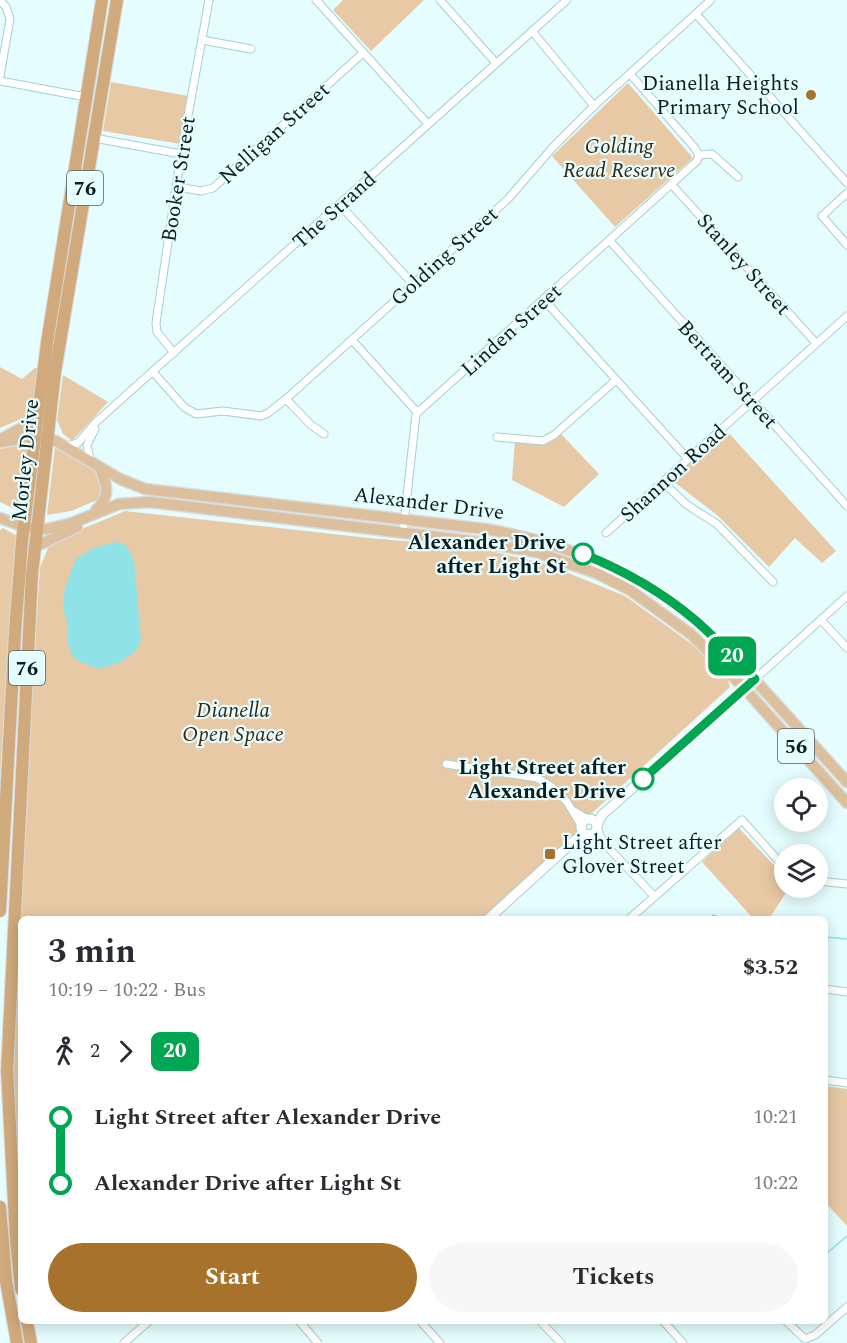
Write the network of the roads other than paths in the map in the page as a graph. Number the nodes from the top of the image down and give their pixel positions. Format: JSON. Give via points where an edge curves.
{"nodes":[{"id":1,"x":0,"y":0,"type":"edge"},
{"id":2,"x":102,"y":0,"type":"edge"},
{"id":3,"x":117,"y":0,"type":"edge"},
{"id":4,"x":209,"y":0,"type":"edge"},
{"id":5,"x":316,"y":0,"type":"edge"},
{"id":6,"x":440,"y":0,"type":"edge"},
{"id":7,"x":567,"y":0,"type":"edge"},
{"id":8,"x":711,"y":0,"type":"edge"},
{"id":9,"x":696,"y":14,"type":"junction"},
{"id":10,"x":532,"y":31,"type":"junction"},
{"id":11,"x":202,"y":40,"type":"junction"},
{"id":12,"x":95,"y":44,"type":"junction"},
{"id":13,"x":109,"y":46,"type":"junction"},
{"id":14,"x":250,"y":49,"type":"dead end"},
{"id":15,"x":363,"y":53,"type":"junction"},
{"id":16,"x":496,"y":63,"type":"junction"},
{"id":17,"x":631,"y":75,"type":"junction"},
{"id":18,"x":0,"y":79,"type":"edge"},
{"id":19,"x":86,"y":97,"type":"junction"},
{"id":20,"x":594,"y":106,"type":"junction"},
{"id":21,"x":428,"y":124,"type":"junction"},
{"id":22,"x":94,"y":138,"type":"junction"},
{"id":23,"x":181,"y":154,"type":"junction"},
{"id":24,"x":699,"y":155,"type":"junction"},
{"id":25,"x":738,"y":177,"type":"dead end"},
{"id":26,"x":847,"y":183,"type":"edge"},
{"id":27,"x":672,"y":185,"type":"junction"},
{"id":28,"x":177,"y":187,"type":"junction"},
{"id":29,"x":847,"y":194,"type":"edge"},
{"id":30,"x":340,"y":205,"type":"junction"},
{"id":31,"x":610,"y":241,"type":"junction"},
{"id":32,"x":847,"y":245,"type":"edge"},
{"id":33,"x":413,"y":284,"type":"junction"},
{"id":34,"x":544,"y":300,"type":"junction"},
{"id":35,"x":847,"y":316,"type":"edge"},
{"id":36,"x":352,"y":340,"type":"junction"},
{"id":37,"x":816,"y":344,"type":"junction"},
{"id":38,"x":174,"y":353,"type":"junction"},
{"id":39,"x":153,"y":372,"type":"junction"},
{"id":40,"x":616,"y":380,"type":"junction"},
{"id":41,"x":286,"y":399,"type":"junction"},
{"id":42,"x":752,"y":402,"type":"junction"},
{"id":43,"x":39,"y":411,"type":"junction"},
{"id":44,"x":417,"y":412,"type":"junction"},
{"id":45,"x":101,"y":420,"type":"junction"},
{"id":46,"x":324,"y":434,"type":"dead end"},
{"id":47,"x":497,"y":437,"type":"dead end"},
{"id":48,"x":41,"y":438,"type":"junction"},
{"id":49,"x":0,"y":441,"type":"edge"},
{"id":50,"x":67,"y":446,"type":"junction"},
{"id":51,"x":688,"y":459,"type":"junction"},
{"id":52,"x":91,"y":460,"type":"junction"},
{"id":53,"x":100,"y":468,"type":"junction"},
{"id":54,"x":663,"y":482,"type":"junction"},
{"id":55,"x":847,"y":506,"type":"edge"},
{"id":56,"x":90,"y":516,"type":"junction"},
{"id":57,"x":404,"y":519,"type":"junction"},
{"id":58,"x":2,"y":521,"type":"edge"},
{"id":59,"x":31,"y":528,"type":"junction"},
{"id":60,"x":403,"y":532,"type":"junction"},
{"id":61,"x":606,"y":533,"type":"dead end"},
{"id":62,"x":35,"y":548,"type":"junction"},
{"id":63,"x":772,"y":582,"type":"dead end"},
{"id":64,"x":847,"y":596,"type":"edge"},
{"id":65,"x":820,"y":620,"type":"junction"},
{"id":66,"x":847,"y":648,"type":"edge"},
{"id":67,"x":755,"y":679,"type":"junction"},
{"id":68,"x":745,"y":688,"type":"junction"},
{"id":69,"x":446,"y":764,"type":"dead end"},
{"id":70,"x":847,"y":782,"type":"edge"},
{"id":71,"x":847,"y":803,"type":"edge"},
{"id":72,"x":589,"y":827,"type":"junction"},
{"id":73,"x":774,"y":856,"type":"edge"},
{"id":74,"x":828,"y":882,"type":"edge"},
{"id":75,"x":847,"y":884,"type":"edge"},
{"id":76,"x":654,"y":896,"type":"junction"},
{"id":77,"x":0,"y":911,"type":"edge"},
{"id":78,"x":491,"y":916,"type":"edge"},
{"id":79,"x":632,"y":916,"type":"edge"},
{"id":80,"x":828,"y":989,"type":"edge"},
{"id":81,"x":847,"y":992,"type":"edge"},
{"id":82,"x":828,"y":1080,"type":"edge"},
{"id":83,"x":847,"y":1083,"type":"edge"},
{"id":84,"x":0,"y":1207,"type":"edge"},
{"id":85,"x":18,"y":1233,"type":"edge"},
{"id":86,"x":18,"y":1262,"type":"edge"},
{"id":87,"x":4,"y":1264,"type":"junction"},
{"id":88,"x":847,"y":1307,"type":"edge"},
{"id":89,"x":27,"y":1324,"type":"edge"},
{"id":90,"x":146,"y":1324,"type":"edge"},
{"id":91,"x":302,"y":1324,"type":"edge"},
{"id":92,"x":423,"y":1324,"type":"edge"},
{"id":93,"x":543,"y":1324,"type":"edge"},
{"id":94,"x":666,"y":1324,"type":"edge"},
{"id":95,"x":789,"y":1324,"type":"edge"},
{"id":96,"x":828,"y":1324,"type":"edge"},
{"id":97,"x":828,"y":1324,"type":"edge"},
{"id":98,"x":17,"y":1343,"type":"edge"},
{"id":99,"x":31,"y":1343,"type":"edge"},
{"id":100,"x":124,"y":1343,"type":"edge"},
{"id":101,"x":318,"y":1343,"type":"edge"},
{"id":102,"x":440,"y":1343,"type":"edge"},
{"id":103,"x":561,"y":1343,"type":"edge"},
{"id":104,"x":683,"y":1343,"type":"edge"}],
"edges":[{"from":1,"to":18,"type":"street","via":[[10,19]]},
{"from":2,"to":12,"type":"highway","name":"Morley Drive","number":"76"},
{"from":3,"to":13,"type":"highway","name":"Morley Drive","number":"76"},
{"from":4,"to":11,"type":"street","name":"Booker Street"},
{"from":5,"to":15,"type":"street"},
{"from":6,"to":16,"type":"street"},
{"from":7,"to":10,"type":"street","name":"The Strand"},
{"from":8,"to":9,"type":"street","name":"Golding Street"},
{"from":9,"to":17,"type":"street","name":"Golding Street"},
{"from":9,"to":26,"type":"street"},
{"from":10,"to":16,"type":"street","name":"The Strand"},
{"from":10,"to":20,"type":"street"},
{"from":11,"to":14,"type":"street"},
{"from":11,"to":23,"type":"street","name":"Booker Street"},
{"from":12,"to":13,"type":"highway"},
{"from":12,"to":19,"type":"highway","name":"Morley Drive","number":"76"},
{"from":13,"to":22,"type":"highway","name":"Morley Drive","number":"76"},
{"from":15,"to":21,"type":"street"},
{"from":15,"to":28,"type":"street","name":"Nelligan Street","via":[[213,188],[201,191]]},
{"from":16,"to":21,"type":"street","name":"The Strand"},
{"from":17,"to":20,"type":"street","name":"Golding Street"},
{"from":17,"to":24,"type":"street"},
{"from":18,"to":19,"type":"street"},
{"from":19,"to":43,"type":"highway","name":"Morley Drive","number":"76"},
{"from":20,"to":33,"type":"street","name":"Golding Street","via":[[508,199]]},
{"from":21,"to":30,"type":"street","name":"The Strand"},
{"from":22,"to":23,"type":"street"},
{"from":22,"to":48,"type":"highway","name":"Morley Drive","number":"76"},
{"from":23,"to":28,"type":"street","name":"Booker Street"},
{"from":24,"to":25,"type":"street","via":[[712,154]]},
{"from":24,"to":27,"type":"street","name":"Linden Street","via":[[698,161]]},
{"from":27,"to":31,"type":"street","name":"Linden Street"},
{"from":27,"to":37,"type":"street","name":"Stanley Street"},
{"from":28,"to":38,"type":"street","name":"Booker Street","via":[[156,323],[157,332]]},
{"from":29,"to":32,"type":"street","via":[[822,216]]},
{"from":30,"to":33,"type":"street"},
{"from":30,"to":38,"type":"street","name":"The Strand"},
{"from":31,"to":34,"type":"street","name":"Linden Street"},
{"from":31,"to":42,"type":"street","name":"Bertram Street"},
{"from":33,"to":36,"type":"street","name":"Golding Street"},
{"from":34,"to":40,"type":"street"},
{"from":34,"to":44,"type":"street","name":"Linden Street"},
{"from":35,"to":37,"type":"street","name":"Shannon Road"},
{"from":36,"to":41,"type":"street","name":"Golding Street"},
{"from":36,"to":44,"type":"street"},
{"from":37,"to":42,"type":"street","name":"Shannon Road"},
{"from":38,"to":39,"type":"street","name":"The Strand"},
{"from":39,"to":41,"type":"street","name":"Golding Street","via":[[184,407],[196,414],[223,411],[261,416]]},
{"from":39,"to":45,"type":"street","name":"The Strand"},
{"from":40,"to":47,"type":"street","via":[[543,441]]},
{"from":40,"to":51,"type":"street"},
{"from":41,"to":46,"type":"street"},
{"from":42,"to":51,"type":"street","name":"Shannon Road"},
{"from":42,"to":55,"type":"street","name":"Bertram Street"},
{"from":43,"to":48,"type":"highway","name":"Morley Drive","number":"76"},
{"from":43,"to":49,"type":"main road","via":[[29,424]]},
{"from":44,"to":57,"type":"street"},
{"from":45,"to":50,"type":"street","name":"The Strand","via":[[78,443]]},
{"from":45,"to":52,"type":"street","name":"The Strand","via":[[87,444]]},
{"from":48,"to":49,"type":"main road","name":"Alexander Drive","number":"56"},
{"from":48,"to":50,"type":"main road","name":"Alexander Drive","number":"56"},
{"from":48,"to":59,"type":"highway","name":"Morley Drive","number":"76"},
{"from":50,"to":52,"type":"main road","name":"Alexander Drive","number":"56"},
{"from":51,"to":54,"type":"street","name":"Shannon Road"},
{"from":52,"to":53,"type":"main road","name":"Alexander Drive","number":"56"},
{"from":53,"to":56,"type":"main road","number":"56","via":[[106,495],[104,503]]},
{"from":53,"to":57,"type":"main road","name":"Alexander Drive","number":"56","via":[[145,489]]},
{"from":54,"to":61,"type":"street","name":"Shannon Road"},
{"from":54,"to":63,"type":"street","via":[[687,505],[717,524]]},
{"from":56,"to":59,"type":"main road","name":"Alexander Drive","number":"56","via":[[59,527]]},
{"from":56,"to":60,"type":"main road","name":"Alexander Drive","number":"56","via":[[119,504],[150,502]]},
{"from":56,"to":62,"type":"main road","number":"56"},
{"from":57,"to":60,"type":"street"},
{"from":57,"to":67,"type":"main road","name":"Alexander Drive","number":"56","via":[[518,535],[571,549],[614,568],[693,618]]},
{"from":58,"to":59,"type":"main road","name":"Alexander Drive","number":"56"},
{"from":59,"to":62,"type":"highway","name":"Morley Drive","number":"76"},
{"from":59,"to":77,"type":"highway","name":"Morley Drive","number":"76","via":[[15,622]]},
{"from":60,"to":68,"type":"main road","name":"Alexander Drive","number":"56","via":[[514,547],[596,573],[630,590],[692,634]]},
{"from":62,"to":85,"type":"highway","name":"Morley Drive","number":"76","via":[[7,1071]]},
{"from":64,"to":65,"type":"street"},
{"from":65,"to":66,"type":"street"},
{"from":65,"to":67,"type":"street"},
{"from":67,"to":68,"type":"street"},
{"from":67,"to":70,"type":"main road","name":"Alexander Drive","number":"56"},
{"from":68,"to":71,"type":"main road","name":"Alexander Drive","number":"56"},
{"from":68,"to":72,"type":"street"},
{"from":69,"to":72,"type":"street","via":[[537,778],[552,787]]},
{"from":72,"to":76,"type":"street"},
{"from":72,"to":78,"type":"street"},
{"from":73,"to":76,"type":"street","via":[[742,820]]},
{"from":74,"to":75,"type":"street"},
{"from":76,"to":79,"type":"street"},
{"from":80,"to":81,"type":"street"},
{"from":82,"to":83,"type":"street"},
{"from":84,"to":87,"type":"highway"},
{"from":86,"to":87,"type":"street"},
{"from":87,"to":98,"type":"highway"},
{"from":88,"to":96,"type":"street"},
{"from":89,"to":99,"type":"highway"},
{"from":90,"to":100,"type":"street"},
{"from":91,"to":101,"type":"street"},
{"from":92,"to":102,"type":"street"},
{"from":93,"to":103,"type":"street"},
{"from":94,"to":104,"type":"street"},
{"from":95,"to":97,"type":"street","via":[[806,1339]]}]}
